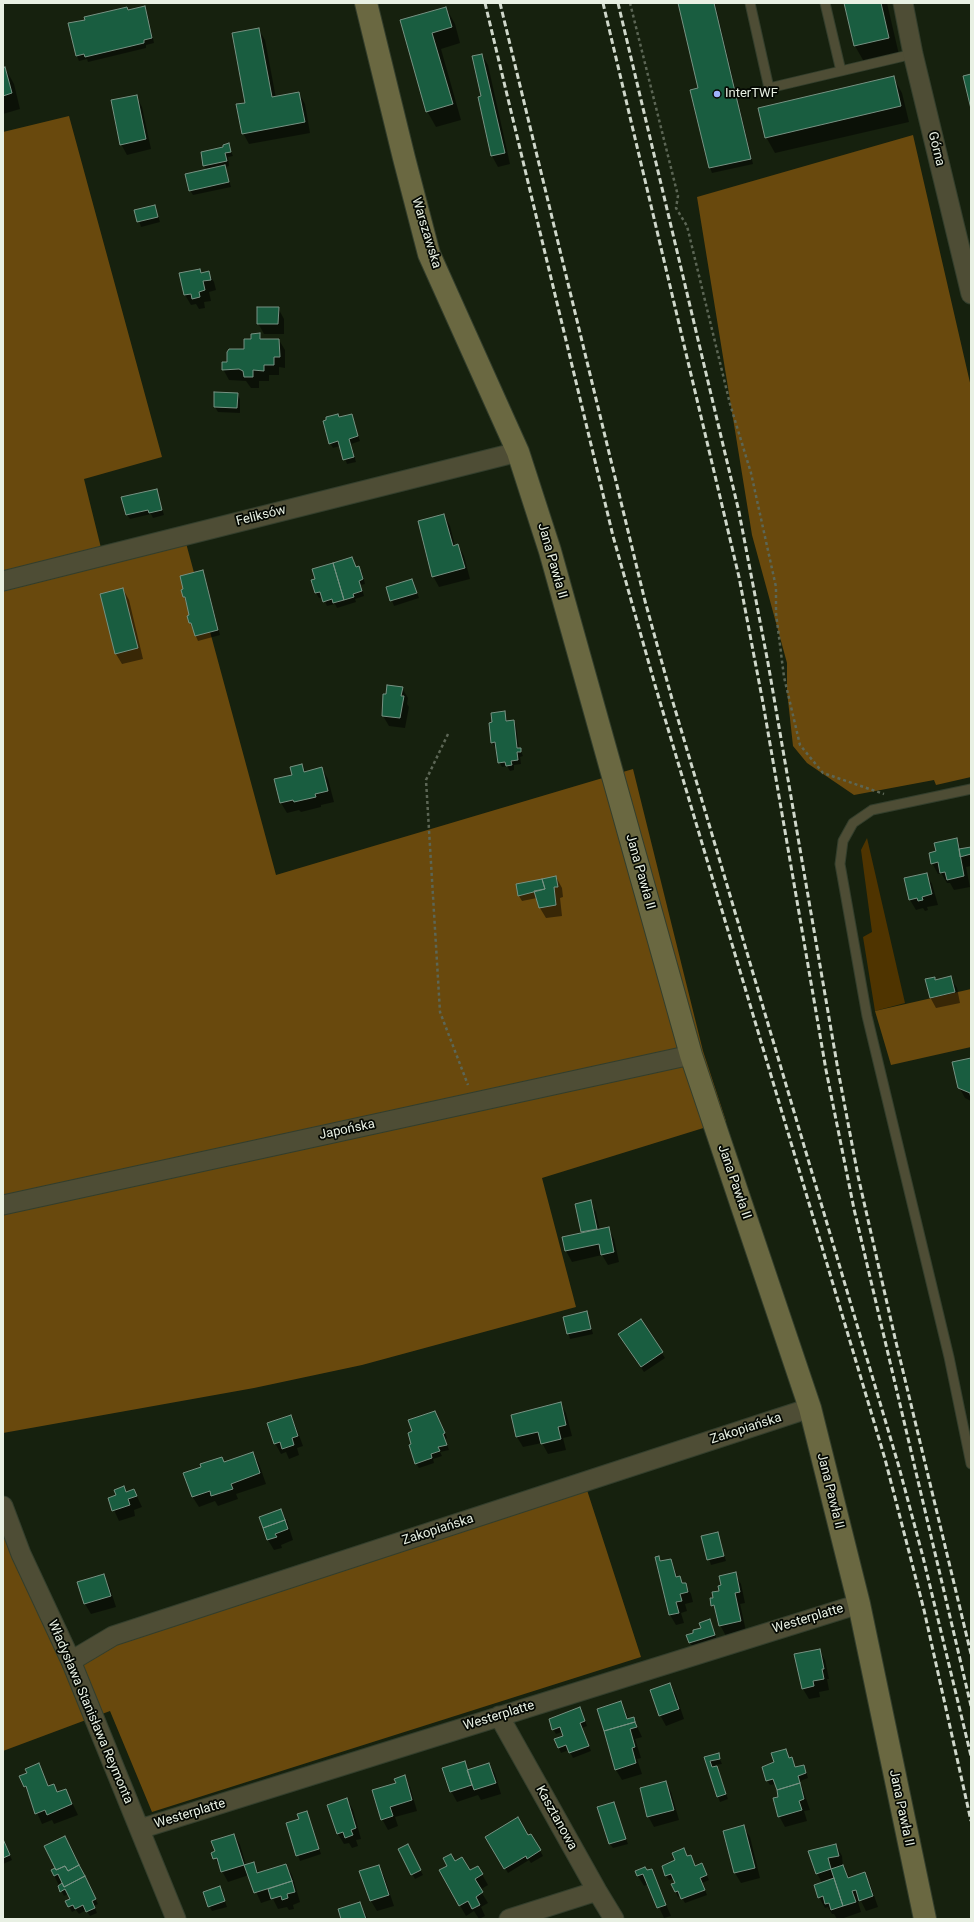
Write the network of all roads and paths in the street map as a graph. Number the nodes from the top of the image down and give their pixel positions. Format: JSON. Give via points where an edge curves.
{"nodes":[{"id":1,"x":366,"y":3,"type":"edge"},
{"id":2,"x":630,"y":3,"type":"edge"},
{"id":3,"x":750,"y":3,"type":"edge"},
{"id":4,"x":825,"y":3,"type":"edge"},
{"id":5,"x":903,"y":3,"type":"edge"},
{"id":6,"x":913,"y":54,"type":"junction"},
{"id":7,"x":841,"y":71,"type":"junction"},
{"id":8,"x":971,"y":294,"type":"edge"},
{"id":9,"x":518,"y":452,"type":"junction"},
{"id":10,"x":3,"y":581,"type":"edge"},
{"id":11,"x":448,"y":734,"type":"dead end"},
{"id":12,"x":971,"y":789,"type":"edge"},
{"id":13,"x":886,"y":807,"type":"junction"},
{"id":14,"x":691,"y":1054,"type":"junction"},
{"id":15,"x":475,"y":1102,"type":"junction"},
{"id":16,"x":3,"y":1205,"type":"edge"},
{"id":17,"x":810,"y":1408,"type":"junction"},
{"id":18,"x":971,"y":1464,"type":"edge"},
{"id":19,"x":3,"y":1506,"type":"edge"},
{"id":20,"x":858,"y":1604,"type":"junction"},
{"id":21,"x":71,"y":1661,"type":"junction"},
{"id":22,"x":499,"y":1716,"type":"junction"},
{"id":23,"x":140,"y":1829,"type":"junction"},
{"id":24,"x":597,"y":1891,"type":"junction"},
{"id":25,"x":176,"y":1919,"type":"edge"},
{"id":26,"x":509,"y":1919,"type":"edge"},
{"id":27,"x":614,"y":1919,"type":"edge"},
{"id":28,"x":925,"y":1919,"type":"edge"}],
"edges":[{"from":1,"to":9,"type":"main road","name":"Warszawska","via":[[429,254]]},
{"from":2,"to":13,"type":"path","via":[[678,196],[676,208],[687,226],[730,404],[751,473],[776,587],[776,613],[784,677],[800,745],[823,773],[884,793]]},
{"from":3,"to":7,"type":"lane","via":[[769,88]]},
{"from":4,"to":7,"type":"lane"},
{"from":5,"to":6,"type":"street","name":"Górna"},
{"from":6,"to":7,"type":"lane"},
{"from":6,"to":8,"type":"street","name":"Górna"},
{"from":9,"to":10,"type":"street","name":"Feliksów"},
{"from":9,"to":14,"type":"main road","name":"Jana Pawła II","via":[[552,559]]},
{"from":11,"to":15,"type":"path","via":[[426,780],[440,1012]]},
{"from":12,"to":13,"type":"lane"},
{"from":13,"to":18,"type":"lane","via":[[872,810],[853,823],[843,841],[840,864],[867,1016],[949,1357]]},
{"from":14,"to":15,"type":"street","name":"Japońska"},
{"from":14,"to":17,"type":"main road","name":"Jana Pawła II"},
{"from":15,"to":16,"type":"street","name":"Japońska"},
{"from":17,"to":20,"type":"main road","name":"Jana Pawła II"},
{"from":17,"to":21,"type":"street","name":"Zakopiańska","via":[[113,1636]]},
{"from":19,"to":21,"type":"street","name":"Władysława Stanisława Reymonta","via":[[21,1554]]},
{"from":20,"to":22,"type":"street","name":"Westerplatte"},
{"from":20,"to":28,"type":"main road","name":"Jana Pawła II"},
{"from":21,"to":23,"type":"street","name":"Władysława Stanisława Reymonta"},
{"from":22,"to":23,"type":"street","name":"Westerplatte"},
{"from":22,"to":24,"type":"street","name":"Kasztanowa"},
{"from":23,"to":25,"type":"street","name":"Władysława Stanisława Reymonta"},
{"from":24,"to":26,"type":"street"},
{"from":24,"to":27,"type":"street","name":"Kasztanowa"}]}
